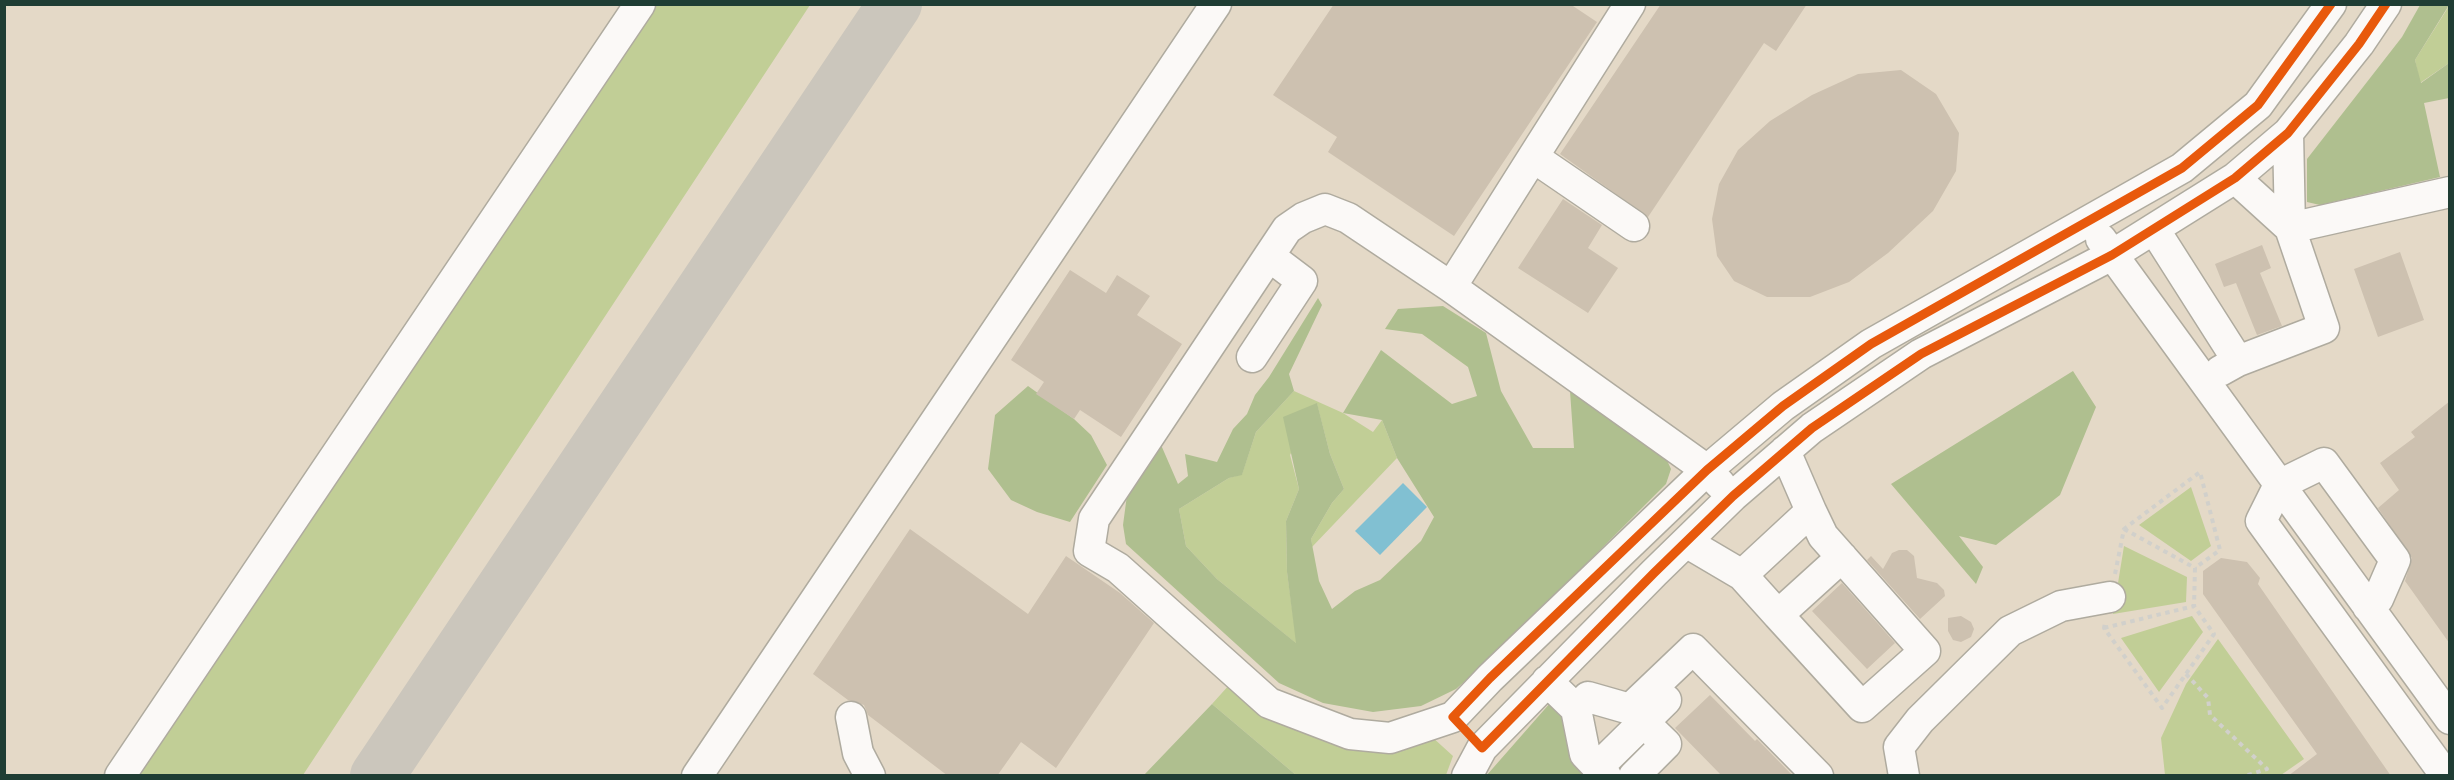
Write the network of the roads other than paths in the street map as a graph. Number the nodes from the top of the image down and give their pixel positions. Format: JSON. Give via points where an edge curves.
{"nodes":[{"id":1,"x":640,"y":4,"type":"edge"},
{"id":2,"x":1216,"y":4,"type":"edge"},
{"id":3,"x":1629,"y":4,"type":"edge"},
{"id":4,"x":2331,"y":4,"type":"edge"},
{"id":5,"x":2386,"y":4,"type":"edge"},
{"id":6,"x":2288,"y":133,"type":"junction"},
{"id":7,"x":1533,"y":157,"type":"junction"},
{"id":8,"x":2235,"y":178,"type":"junction"},
{"id":9,"x":2450,"y":192,"type":"edge"},
{"id":10,"x":2089,"y":221,"type":"junction"},
{"id":11,"x":1634,"y":226,"type":"dead end"},
{"id":12,"x":2290,"y":228,"type":"junction"},
{"id":13,"x":2154,"y":229,"type":"junction"},
{"id":14,"x":2112,"y":255,"type":"junction"},
{"id":15,"x":1269,"y":256,"type":"junction"},
{"id":16,"x":1451,"y":287,"type":"junction"},
{"id":17,"x":1252,"y":357,"type":"dead end"},
{"id":18,"x":2238,"y":360,"type":"junction"},
{"id":19,"x":2204,"y":380,"type":"junction"},
{"id":20,"x":1785,"y":451,"type":"junction"},
{"id":21,"x":1707,"y":470,"type":"junction"},
{"id":22,"x":2279,"y":485,"type":"junction"},
{"id":23,"x":1733,"y":496,"type":"junction"},
{"id":24,"x":1825,"y":535,"type":"junction"},
{"id":25,"x":1686,"y":542,"type":"junction"},
{"id":26,"x":1759,"y":595,"type":"junction"},
{"id":27,"x":2110,"y":597,"type":"road end"},
{"id":28,"x":2368,"y":607,"type":"junction"},
{"id":29,"x":1553,"y":675,"type":"junction"},
{"id":30,"x":1582,"y":703,"type":"junction"},
{"id":31,"x":1636,"y":715,"type":"junction"},
{"id":32,"x":851,"y":717,"type":"dead end"},
{"id":33,"x":1453,"y":717,"type":"junction"},
{"id":34,"x":2450,"y":719,"type":"edge"},
{"id":35,"x":1482,"y":748,"type":"junction"},
{"id":36,"x":2433,"y":764,"type":"edge"},
{"id":37,"x":1602,"y":771,"type":"edge"},
{"id":38,"x":120,"y":776,"type":"edge"},
{"id":39,"x":697,"y":776,"type":"edge"},
{"id":40,"x":870,"y":776,"type":"edge"},
{"id":41,"x":1467,"y":776,"type":"edge"},
{"id":42,"x":1634,"y":776,"type":"edge"},
{"id":43,"x":1818,"y":776,"type":"edge"},
{"id":44,"x":1904,"y":776,"type":"edge"},
{"id":45,"x":2446,"y":776,"type":"edge"}],
"edges":[{"from":1,"to":38,"type":"street"},
{"from":2,"to":39,"type":"street"},
{"from":3,"to":7,"type":"street"},
{"from":4,"to":10,"type":"street","via":[[2258,105],[2182,168]]},
{"from":5,"to":6,"type":"street"},
{"from":6,"to":8,"type":"street"},
{"from":6,"to":12,"type":"street"},
{"from":7,"to":11,"type":"street"},
{"from":7,"to":16,"type":"street"},
{"from":8,"to":12,"type":"street"},
{"from":8,"to":13,"type":"street"},
{"from":9,"to":12,"type":"street"},
{"from":10,"to":14,"type":"street"},
{"from":10,"to":21,"type":"street","via":[[1871,344],[1783,406]]},
{"from":12,"to":18,"type":"street","via":[[2324,328]]},
{"from":13,"to":14,"type":"street"},
{"from":13,"to":18,"type":"street"},
{"from":14,"to":19,"type":"street"},
{"from":14,"to":20,"type":"street","via":[[1921,354],[1812,428]]},
{"from":15,"to":16,"type":"street","via":[[1287,229],[1325,209],[1356,223]]},
{"from":15,"to":17,"type":"street","via":[[1302,281]]},
{"from":15,"to":33,"type":"street","via":[[1094,519],[1089,551],[1118,568],[1269,703],[1350,734],[1390,738]]},
{"from":16,"to":21,"type":"street"},
{"from":18,"to":19,"type":"street"},
{"from":19,"to":22,"type":"street"},
{"from":20,"to":23,"type":"street"},
{"from":20,"to":24,"type":"street"},
{"from":21,"to":23,"type":"street"},
{"from":21,"to":33,"type":"street"},
{"from":22,"to":28,"type":"street"},
{"from":22,"to":28,"type":"street","via":[[2324,463],[2396,560],[2378,599]]},
{"from":22,"to":36,"type":"street","via":[[2261,521]]},
{"from":23,"to":25,"type":"street"},
{"from":24,"to":26,"type":"street"},
{"from":24,"to":26,"type":"street"},
{"from":24,"to":26,"type":"street","via":[[1925,651],[1862,708]]},
{"from":25,"to":26,"type":"street"},
{"from":25,"to":29,"type":"street"},
{"from":27,"to":44,"type":"street","via":[[2061,606],[2010,631],[1920,720],[1899,747]]},
{"from":28,"to":34,"type":"street"},
{"from":29,"to":30,"type":"street"},
{"from":29,"to":35,"type":"street"},
{"from":30,"to":31,"type":"street"},
{"from":30,"to":37,"type":"street","via":[[1585,754]]},
{"from":31,"to":37,"type":"street"},
{"from":31,"to":42,"type":"street","via":[[1666,744]]},
{"from":31,"to":43,"type":"street","via":[[1705,662]]},
{"from":32,"to":40,"type":"street","via":[[858,753]]},
{"from":33,"to":35,"type":"street"},
{"from":35,"to":41,"type":"street"},
{"from":36,"to":45,"type":"street"}]}
